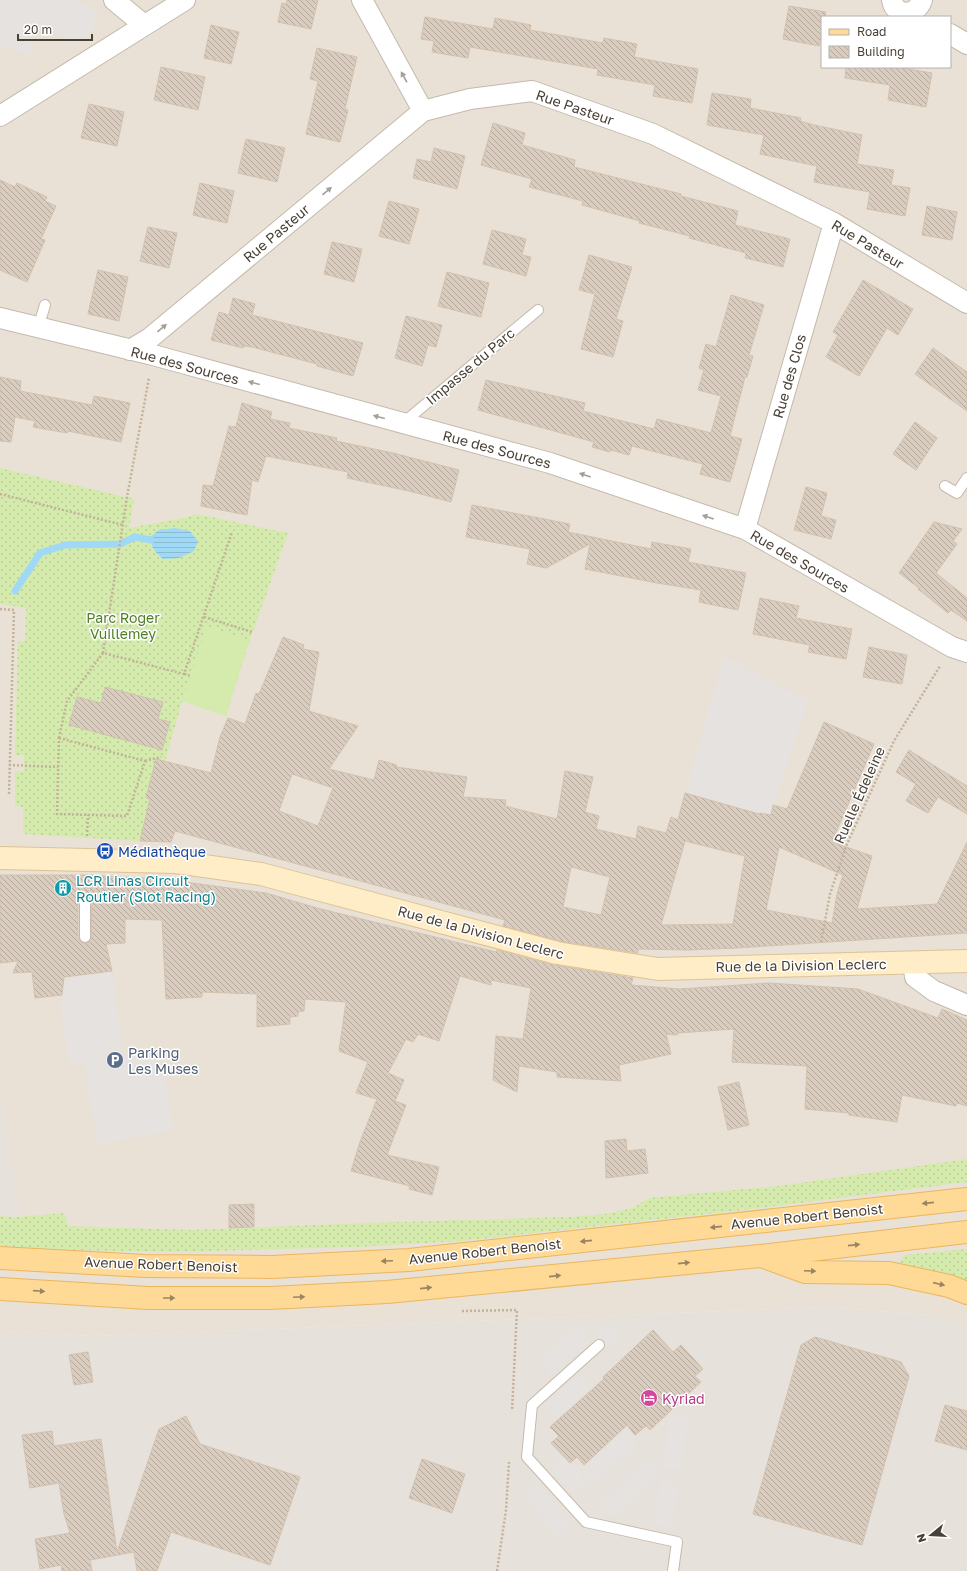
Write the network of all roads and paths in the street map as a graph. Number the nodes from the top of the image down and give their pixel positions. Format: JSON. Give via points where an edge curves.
{"nodes":[{"id":1,"x":114,"y":0,"type":"edge"},
{"id":2,"x":185,"y":0,"type":"edge"},
{"id":3,"x":362,"y":0,"type":"edge"},
{"id":4,"x":892,"y":0,"type":"edge"},
{"id":5,"x":923,"y":8,"type":"edge"},
{"id":6,"x":144,"y":25,"type":"junction"},
{"id":7,"x":951,"y":35,"type":"edge"},
{"id":8,"x":967,"y":44,"type":"edge"},
{"id":9,"x":423,"y":111,"type":"junction"},
{"id":10,"x":0,"y":116,"type":"edge"},
{"id":11,"x":834,"y":223,"type":"junction"},
{"id":12,"x":967,"y":303,"type":"edge"},
{"id":13,"x":45,"y":305,"type":"dead end"},
{"id":14,"x":538,"y":310,"type":"dead end"},
{"id":15,"x":0,"y":318,"type":"edge"},
{"id":16,"x":38,"y":328,"type":"junction"},
{"id":17,"x":130,"y":350,"type":"junction"},
{"id":18,"x":153,"y":356,"type":"junction"},
{"id":19,"x":403,"y":423,"type":"junction"},
{"id":20,"x":967,"y":478,"type":"edge"},
{"id":21,"x":945,"y":486,"type":"dead end"},
{"id":22,"x":0,"y":494,"type":"edge"},
{"id":23,"x":123,"y":525,"type":"junction"},
{"id":24,"x":745,"y":529,"type":"junction"},
{"id":25,"x":232,"y":532,"type":"dead end"},
{"id":26,"x":0,"y":609,"type":"edge"},
{"id":27,"x":204,"y":617,"type":"junction"},
{"id":28,"x":252,"y":632,"type":"dead end"},
{"id":29,"x":960,"y":649,"type":"edge"},
{"id":30,"x":103,"y":653,"type":"junction"},
{"id":31,"x":184,"y":674,"type":"junction"},
{"id":32,"x":191,"y":676,"type":"dead end"},
{"id":33,"x":58,"y":738,"type":"junction"},
{"id":34,"x":161,"y":756,"type":"dead end"},
{"id":35,"x":145,"y":761,"type":"junction"},
{"id":36,"x":9,"y":765,"type":"junction"},
{"id":37,"x":58,"y":767,"type":"junction"},
{"id":38,"x":9,"y":795,"type":"dead end"},
{"id":39,"x":0,"y":858,"type":"edge"},
{"id":40,"x":85,"y":902,"type":"dead end"},
{"id":41,"x":85,"y":937,"type":"dead end"},
{"id":42,"x":967,"y":961,"type":"edge"},
{"id":43,"x":913,"y":962,"type":"junction"},
{"id":44,"x":817,"y":964,"type":"junction"},
{"id":45,"x":967,"y":1005,"type":"edge"},
{"id":46,"x":967,"y":1199,"type":"edge"},
{"id":47,"x":967,"y":1232,"type":"edge"},
{"id":48,"x":760,"y":1256,"type":"junction"},
{"id":49,"x":0,"y":1258,"type":"edge"},
{"id":50,"x":0,"y":1288,"type":"edge"},
{"id":51,"x":967,"y":1293,"type":"edge"},
{"id":52,"x":456,"y":1311,"type":"dead end"},
{"id":53,"x":599,"y":1345,"type":"dead end"},
{"id":54,"x":511,"y":1418,"type":"dead end"},
{"id":55,"x":509,"y":1456,"type":"dead end"},
{"id":56,"x":497,"y":1571,"type":"edge"},
{"id":57,"x":673,"y":1571,"type":"edge"}],
"edges":[{"from":1,"to":6,"type":"street"},
{"from":2,"to":6,"type":"street"},
{"from":9,"to":3,"type":"street","one_way":true},
{"from":4,"to":5,"type":"street","via":[[895,7],[904,12],[909,13]]},
{"from":6,"to":10,"type":"street"},
{"from":7,"to":8,"type":"street"},
{"from":9,"to":11,"type":"street","name":"Rue Pasteur","via":[[470,99],[532,91],[653,134]]},
{"from":17,"to":9,"type":"street","name":"Rue Pasteur","one_way":true,"via":[[150,338]]},
{"from":11,"to":12,"type":"street","name":"Rue Pasteur"},
{"from":11,"to":24,"type":"street","name":"Rue des Clos"},
{"from":13,"to":16,"type":"lane"},
{"from":14,"to":19,"type":"lane","name":"Impasse du Parc"},
{"from":15,"to":16,"type":"street","name":"Rue des Sources"},
{"from":16,"to":17,"type":"street","name":"Rue des Sources"},
{"from":17,"to":18,"type":"street","name":"Rue des Sources"},
{"from":19,"to":18,"type":"street","name":"Rue des Sources","one_way":true},
{"from":18,"to":23,"type":"path"},
{"from":24,"to":19,"type":"street","name":"Rue des Sources","one_way":true,"via":[[550,463]]},
{"from":20,"to":21,"type":"lane","via":[[957,493]]},
{"from":22,"to":23,"type":"path"},
{"from":23,"to":30,"type":"path"},
{"from":24,"to":29,"type":"street","name":"Rue des Sources"},
{"from":25,"to":27,"type":"path"},
{"from":26,"to":36,"type":"path","via":[[14,610]]},
{"from":27,"to":28,"type":"path"},
{"from":27,"to":31,"type":"path"},
{"from":29,"to":44,"type":"path","name":"Ruelle Édeleine","via":[[894,741],[847,844],[830,894]]},
{"from":30,"to":31,"type":"path"},
{"from":30,"to":33,"type":"path","via":[[67,701]]},
{"from":31,"to":32,"type":"path"},
{"from":33,"to":35,"type":"path"},
{"from":33,"to":37,"type":"path"},
{"from":34,"to":35,"type":"path"},
{"from":35,"to":37,"type":"path","via":[[127,816],[57,814]]},
{"from":36,"to":37,"type":"path"},
{"from":36,"to":38,"type":"path"},
{"from":39,"to":44,"type":"street","name":"Rue de la Division Leclerc","via":[[176,862],[260,874],[557,953],[658,969]]},
{"from":40,"to":41,"type":"lane"},
{"from":42,"to":43,"type":"street","name":"Rue de la Division Leclerc"},
{"from":43,"to":44,"type":"street","name":"Rue de la Division Leclerc"},
{"from":43,"to":45,"type":"street","via":[[915,977],[934,991]]},
{"from":46,"to":49,"type":"main road","name":"Avenue Robert Benoist","one_way":true,"via":[[409,1260],[272,1267],[145,1266]]},
{"from":48,"to":47,"type":"main road","one_way":true},
{"from":50,"to":48,"type":"main road","one_way":true,"via":[[148,1298],[270,1298],[387,1292]]},
{"from":48,"to":51,"type":"main road","one_way":true,"via":[[805,1272],[889,1273],[949,1286]]},
{"from":52,"to":54,"type":"path","via":[[517,1310]]},
{"from":53,"to":57,"type":"lane","via":[[532,1406],[527,1457],[586,1522],[677,1542]]},
{"from":55,"to":56,"type":"path","via":[[506,1510]]}]}
